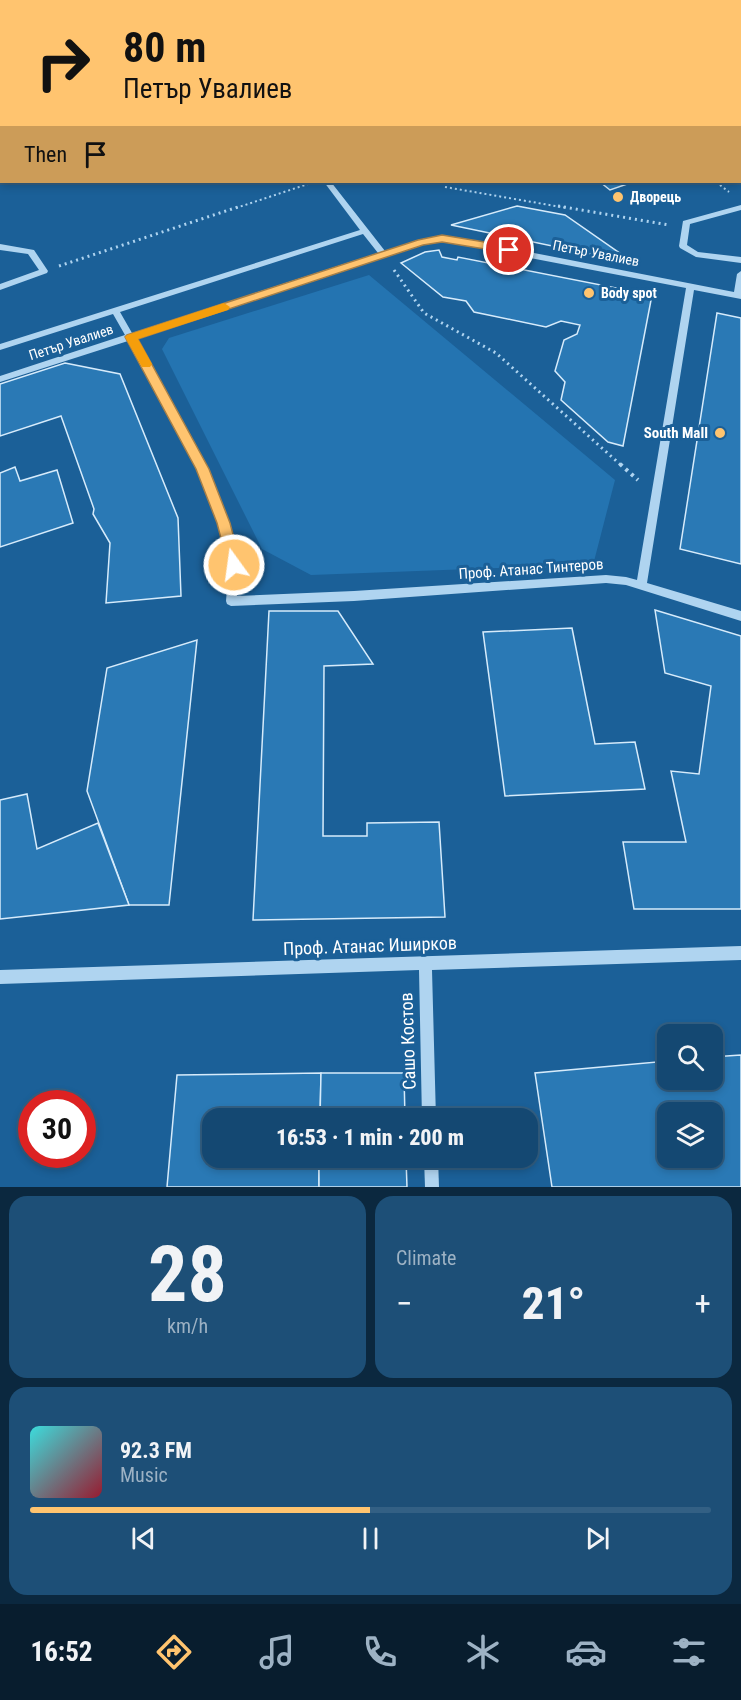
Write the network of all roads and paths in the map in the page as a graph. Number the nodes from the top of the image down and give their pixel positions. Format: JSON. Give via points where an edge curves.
{"nodes":[{"id":1,"x":312,"y":183,"type":"edge"},
{"id":2,"x":328,"y":183,"type":"edge"},
{"id":3,"x":717,"y":183,"type":"edge"},
{"id":4,"x":445,"y":187,"type":"dead end"},
{"id":5,"x":725,"y":190,"type":"dead end"},
{"id":6,"x":741,"y":207,"type":"edge"},
{"id":7,"x":685,"y":228,"type":"junction"},
{"id":8,"x":364,"y":231,"type":"junction"},
{"id":9,"x":0,"y":247,"type":"edge"},
{"id":10,"x":384,"y":255,"type":"junction"},
{"id":11,"x":741,"y":260,"type":"edge"},
{"id":12,"x":44,"y":271,"type":"junction"},
{"id":13,"x":741,"y":274,"type":"edge"},
{"id":14,"x":690,"y":286,"type":"junction"},
{"id":15,"x":0,"y":287,"type":"edge"},
{"id":16,"x":739,"y":296,"type":"edge"},
{"id":17,"x":115,"y":310,"type":"junction"},
{"id":18,"x":131,"y":337,"type":"junction"},
{"id":19,"x":0,"y":347,"type":"edge"},
{"id":20,"x":0,"y":379,"type":"edge"},
{"id":21,"x":657,"y":496,"type":"junction"},
{"id":22,"x":641,"y":585,"type":"junction"},
{"id":23,"x":741,"y":616,"type":"edge"},
{"id":24,"x":741,"y":953,"type":"edge"},
{"id":25,"x":425,"y":962,"type":"junction"},
{"id":26,"x":0,"y":977,"type":"edge"},
{"id":27,"x":429,"y":1108,"type":"edge"},
{"id":28,"x":431,"y":1168,"type":"edge"},
{"id":29,"x":432,"y":1187,"type":"edge"}],
"edges":[{"from":1,"to":12,"type":"path"},
{"from":2,"to":8,"type":"street"},
{"from":3,"to":5,"type":"path"},
{"from":4,"to":7,"type":"path"},
{"from":6,"to":7,"type":"street","via":[[686,223]]},
{"from":7,"to":11,"type":"street","via":[[683,246],[688,251]]},
{"from":8,"to":10,"type":"street"},
{"from":8,"to":17,"type":"street"},
{"from":9,"to":12,"type":"street","via":[[31,252]]},
{"from":10,"to":14,"type":"street","name":"Петър Увалиев","via":[[442,238]]},
{"from":10,"to":18,"type":"street","name":"Петър Увалиев"},
{"from":10,"to":21,"type":"path","via":[[423,313],[496,353]]},
{"from":12,"to":15,"type":"street"},
{"from":13,"to":16,"type":"street"},
{"from":14,"to":16,"type":"street","name":"Петър Увалиев"},
{"from":14,"to":21,"type":"street"},
{"from":17,"to":18,"type":"street"},
{"from":17,"to":19,"type":"street"},
{"from":18,"to":20,"type":"street","name":"Петър Увалиев"},
{"from":18,"to":22,"type":"street","name":"Проф. Атанас Тинтеров","via":[[202,469],[223,523],[234,565],[231,601],[606,579]]},
{"from":21,"to":22,"type":"street"},
{"from":22,"to":23,"type":"street","name":"Проф. Атанас Тинтеров"},
{"from":24,"to":25,"type":"street","name":"Проф. Атанас Иширков"},
{"from":25,"to":26,"type":"street","name":"Проф. Атанас Иширков"},
{"from":25,"to":27,"type":"street","name":"Сашо Костов"},
{"from":28,"to":29,"type":"street"}]}
